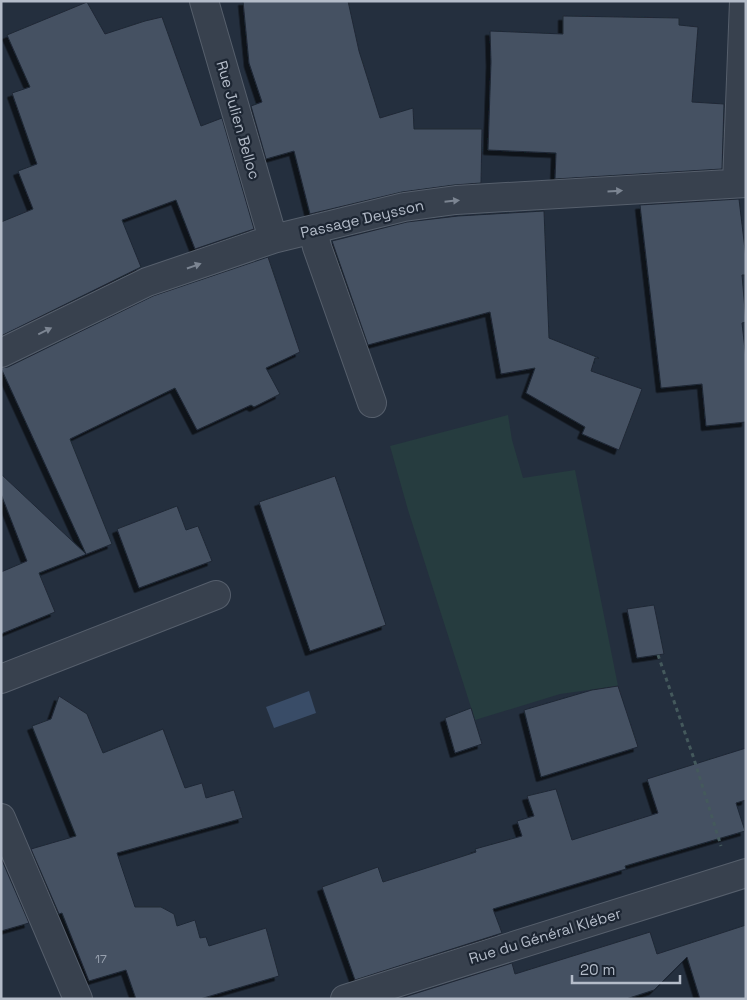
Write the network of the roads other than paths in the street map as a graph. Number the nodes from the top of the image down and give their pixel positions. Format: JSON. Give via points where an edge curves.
{"nodes":[{"id":1,"x":204,"y":1,"type":"edge"},
{"id":2,"x":744,"y":1,"type":"edge"},
{"id":3,"x":741,"y":183,"type":"edge"},
{"id":4,"x":313,"y":230,"type":"junction"},
{"id":5,"x":273,"y":239,"type":"junction"},
{"id":6,"x":1,"y":353,"type":"edge"},
{"id":7,"x":372,"y":403,"type":"dead end"},
{"id":8,"x":216,"y":595,"type":"dead end"},
{"id":9,"x":1,"y":678,"type":"edge"},
{"id":10,"x":1,"y":818,"type":"edge"},
{"id":11,"x":738,"y":876,"type":"edge"},
{"id":12,"x":78,"y":999,"type":"edge"},
{"id":13,"x":345,"y":999,"type":"edge"}],
"edges":[{"from":1,"to":5,"type":"street","name":"Rue Julien Belloc"},
{"from":2,"to":3,"type":"street"},
{"from":4,"to":3,"type":"street","name":"Passage Deysson","one_way":true,"via":[[404,207],[456,200]]},
{"from":4,"to":5,"type":"street","name":"Passage Deysson"},
{"from":4,"to":7,"type":"street"},
{"from":6,"to":5,"type":"street","name":"Passage Deysson","one_way":true,"via":[[148,282]]},
{"from":8,"to":9,"type":"street"},
{"from":10,"to":12,"type":"street"},
{"from":11,"to":13,"type":"street","name":"Rue du Général Kléber"}]}
